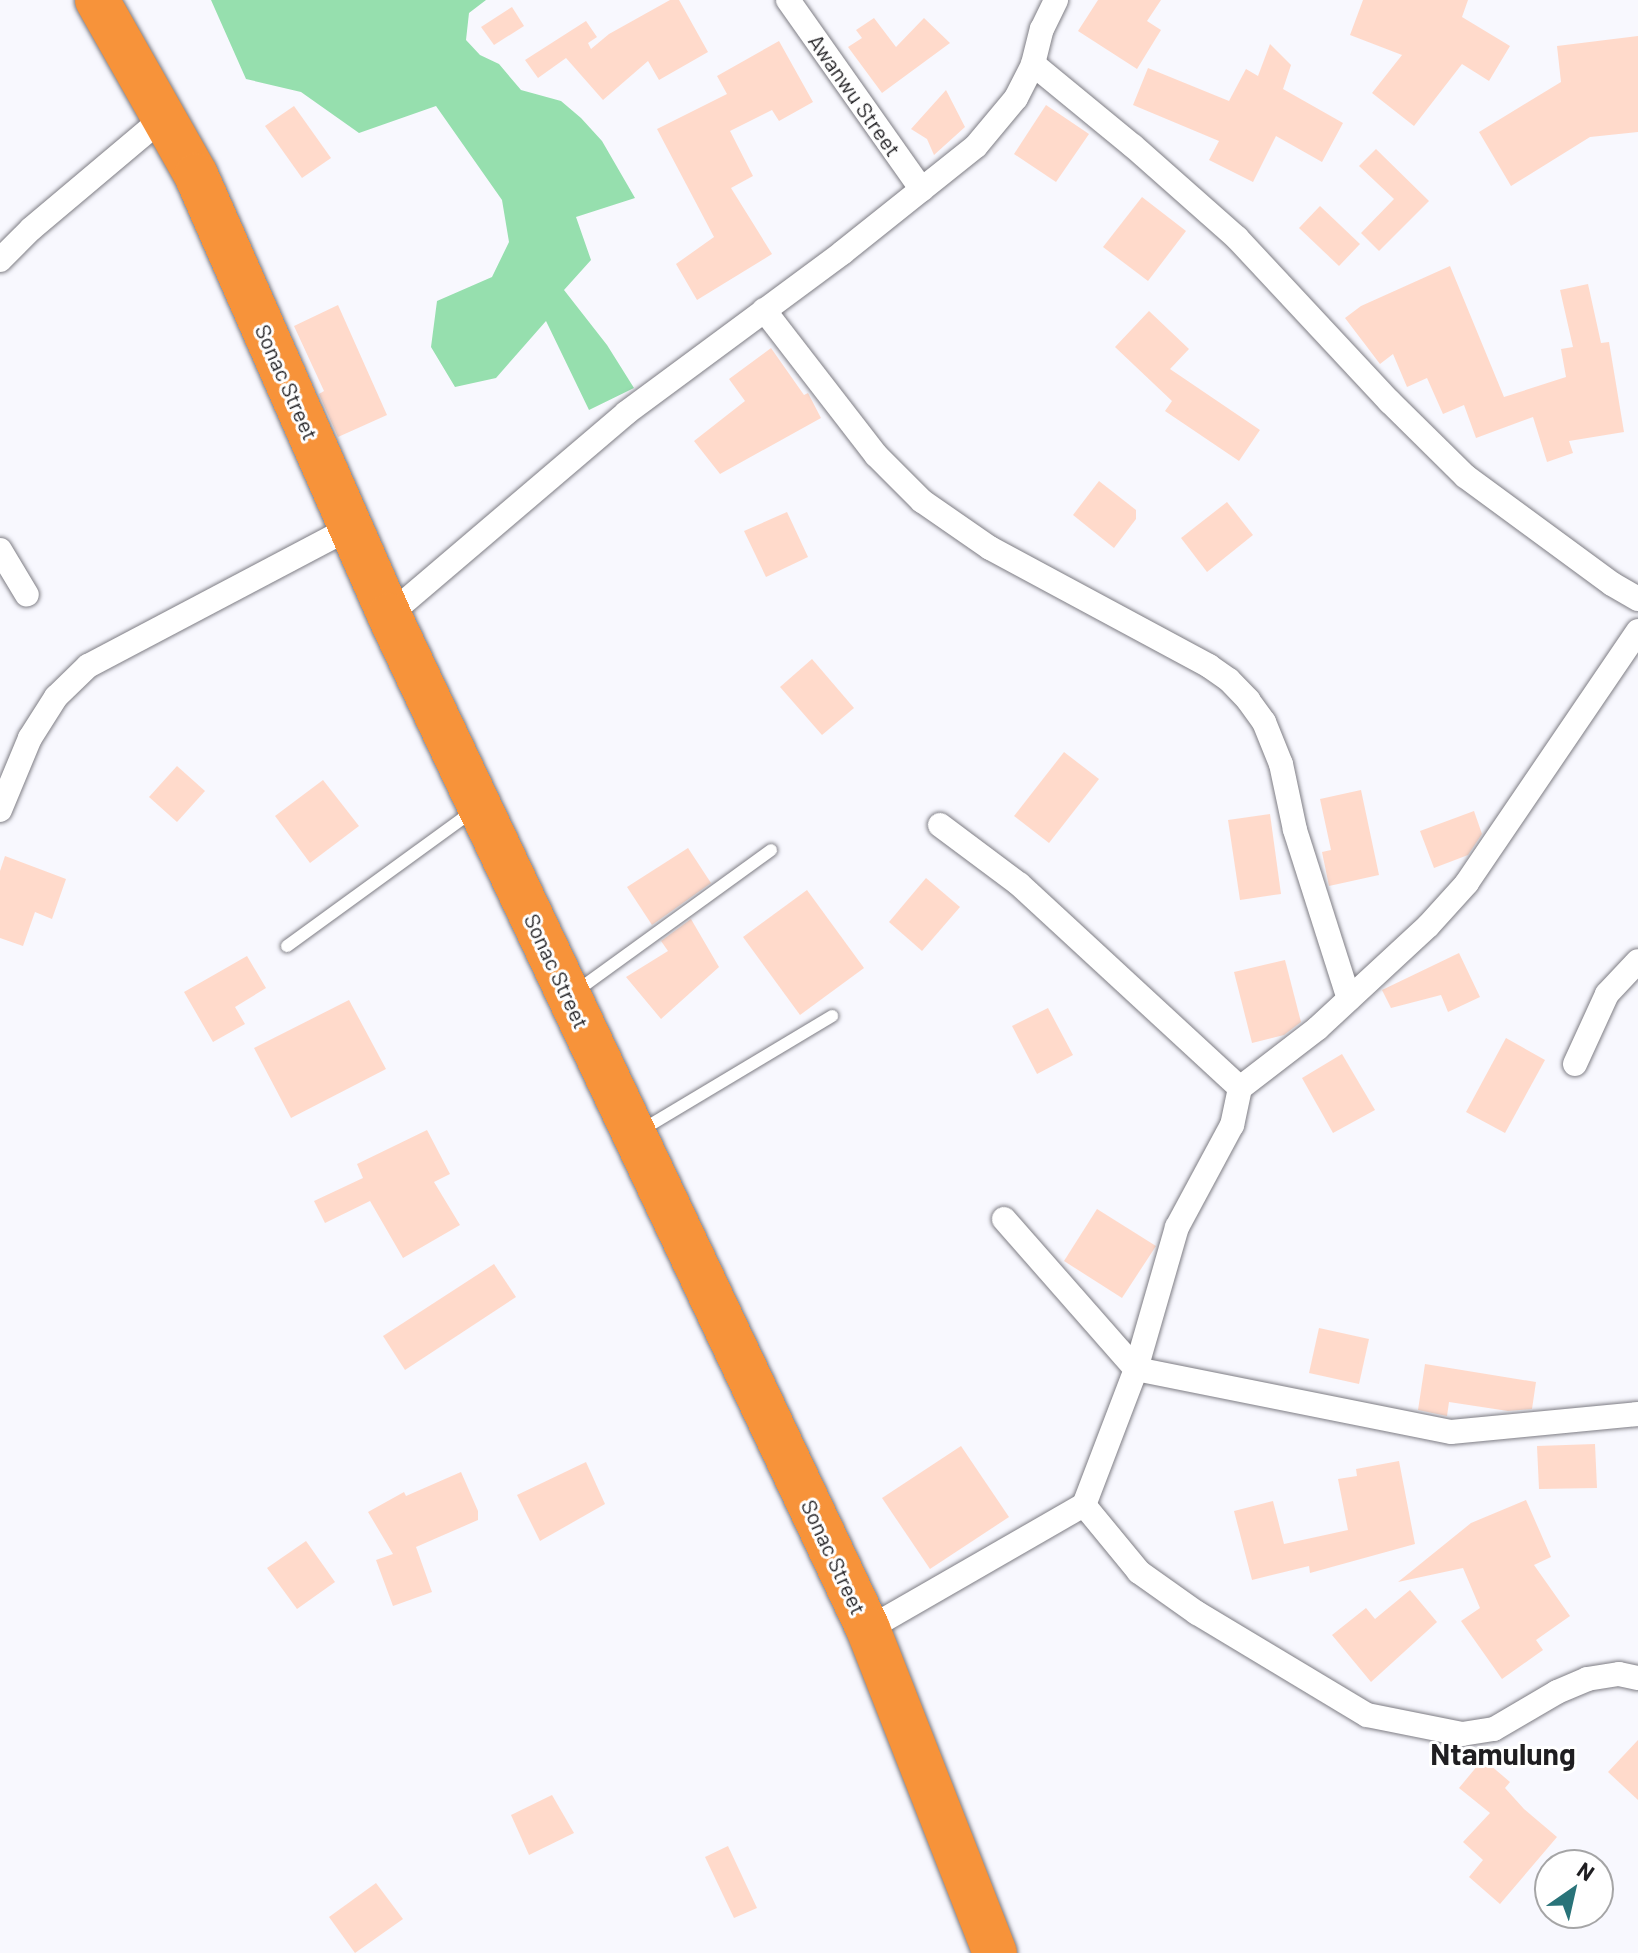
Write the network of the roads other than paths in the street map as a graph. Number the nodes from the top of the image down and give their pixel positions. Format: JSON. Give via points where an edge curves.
{"nodes":[{"id":1,"x":97,"y":0,"type":"edge"},
{"id":2,"x":788,"y":0,"type":"edge"},
{"id":3,"x":1054,"y":1,"type":"edge"},
{"id":4,"x":1033,"y":64,"type":"junction"},
{"id":5,"x":163,"y":118,"type":"junction"},
{"id":6,"x":922,"y":190,"type":"junction"},
{"id":7,"x":0,"y":260,"type":"edge"},
{"id":8,"x":764,"y":310,"type":"junction"},
{"id":9,"x":350,"y":528,"type":"junction"},
{"id":10,"x":0,"y":550,"type":"edge"},
{"id":11,"x":27,"y":595,"type":"dead end"},
{"id":12,"x":1638,"y":599,"type":"edge"},
{"id":13,"x":389,"y":615,"type":"junction"},
{"id":14,"x":1638,"y":631,"type":"edge"},
{"id":15,"x":479,"y":807,"type":"junction"},
{"id":16,"x":0,"y":810,"type":"edge"},
{"id":17,"x":940,"y":825,"type":"dead end"},
{"id":18,"x":771,"y":850,"type":"dead end"},
{"id":19,"x":287,"y":946,"type":"dead end"},
{"id":20,"x":1638,"y":961,"type":"edge"},
{"id":21,"x":569,"y":997,"type":"junction"},
{"id":22,"x":1349,"y":999,"type":"junction"},
{"id":23,"x":832,"y":1016,"type":"dead end"},
{"id":24,"x":1575,"y":1064,"type":"dead end"},
{"id":25,"x":1240,"y":1088,"type":"junction"},
{"id":26,"x":634,"y":1135,"type":"junction"},
{"id":27,"x":1004,"y":1219,"type":"dead end"},
{"id":28,"x":1136,"y":1369,"type":"junction"},
{"id":29,"x":1638,"y":1414,"type":"edge"},
{"id":30,"x":1084,"y":1505,"type":"junction"},
{"id":31,"x":868,"y":1629,"type":"junction"},
{"id":32,"x":1638,"y":1678,"type":"edge"},
{"id":33,"x":995,"y":1953,"type":"edge"}],
"edges":[{"from":1,"to":5,"type":"highway","name":"Sonac Street"},
{"from":2,"to":6,"type":"street","name":"Awanwu Street"},
{"from":3,"to":4,"type":"street"},
{"from":4,"to":6,"type":"street","via":[[1016,98],[976,146]]},
{"from":4,"to":12,"type":"street","via":[[1237,238],[1465,476]]},
{"from":5,"to":7,"type":"street"},
{"from":5,"to":9,"type":"highway","name":"Sonac Street","via":[[196,175]]},
{"from":6,"to":8,"type":"street"},
{"from":8,"to":13,"type":"street","via":[[626,413]]},
{"from":8,"to":22,"type":"street","via":[[876,455],[922,501],[990,548],[1209,666],[1248,700],[1264,722],[1281,764],[1295,830]]},
{"from":9,"to":13,"type":"highway","name":"Sonac Street"},
{"from":9,"to":16,"type":"street","via":[[88,666],[56,697],[30,738]]},
{"from":10,"to":11,"type":"street"},
{"from":13,"to":15,"type":"highway","name":"Sonac Street"},
{"from":14,"to":22,"type":"street","via":[[1467,883]]},
{"from":15,"to":19,"type":"lane"},
{"from":15,"to":21,"type":"highway","name":"Sonac Street"},
{"from":17,"to":25,"type":"street","via":[[1019,884]]},
{"from":18,"to":21,"type":"lane"},
{"from":20,"to":24,"type":"street","via":[[1607,994]]},
{"from":21,"to":26,"type":"highway","name":"Sonac Street"},
{"from":22,"to":25,"type":"street"},
{"from":23,"to":26,"type":"lane"},
{"from":25,"to":28,"type":"street","via":[[1232,1125],[1177,1227]]},
{"from":26,"to":31,"type":"highway","name":"Sonac Street"},
{"from":27,"to":28,"type":"street"},
{"from":28,"to":29,"type":"street","via":[[1451,1432]]},
{"from":28,"to":30,"type":"street"},
{"from":30,"to":31,"type":"street"},
{"from":30,"to":32,"type":"street","via":[[1139,1572],[1367,1715],[1462,1734],[1494,1729],[1587,1679],[1619,1674]]},
{"from":31,"to":33,"type":"highway","name":"Sonac Street"}]}
